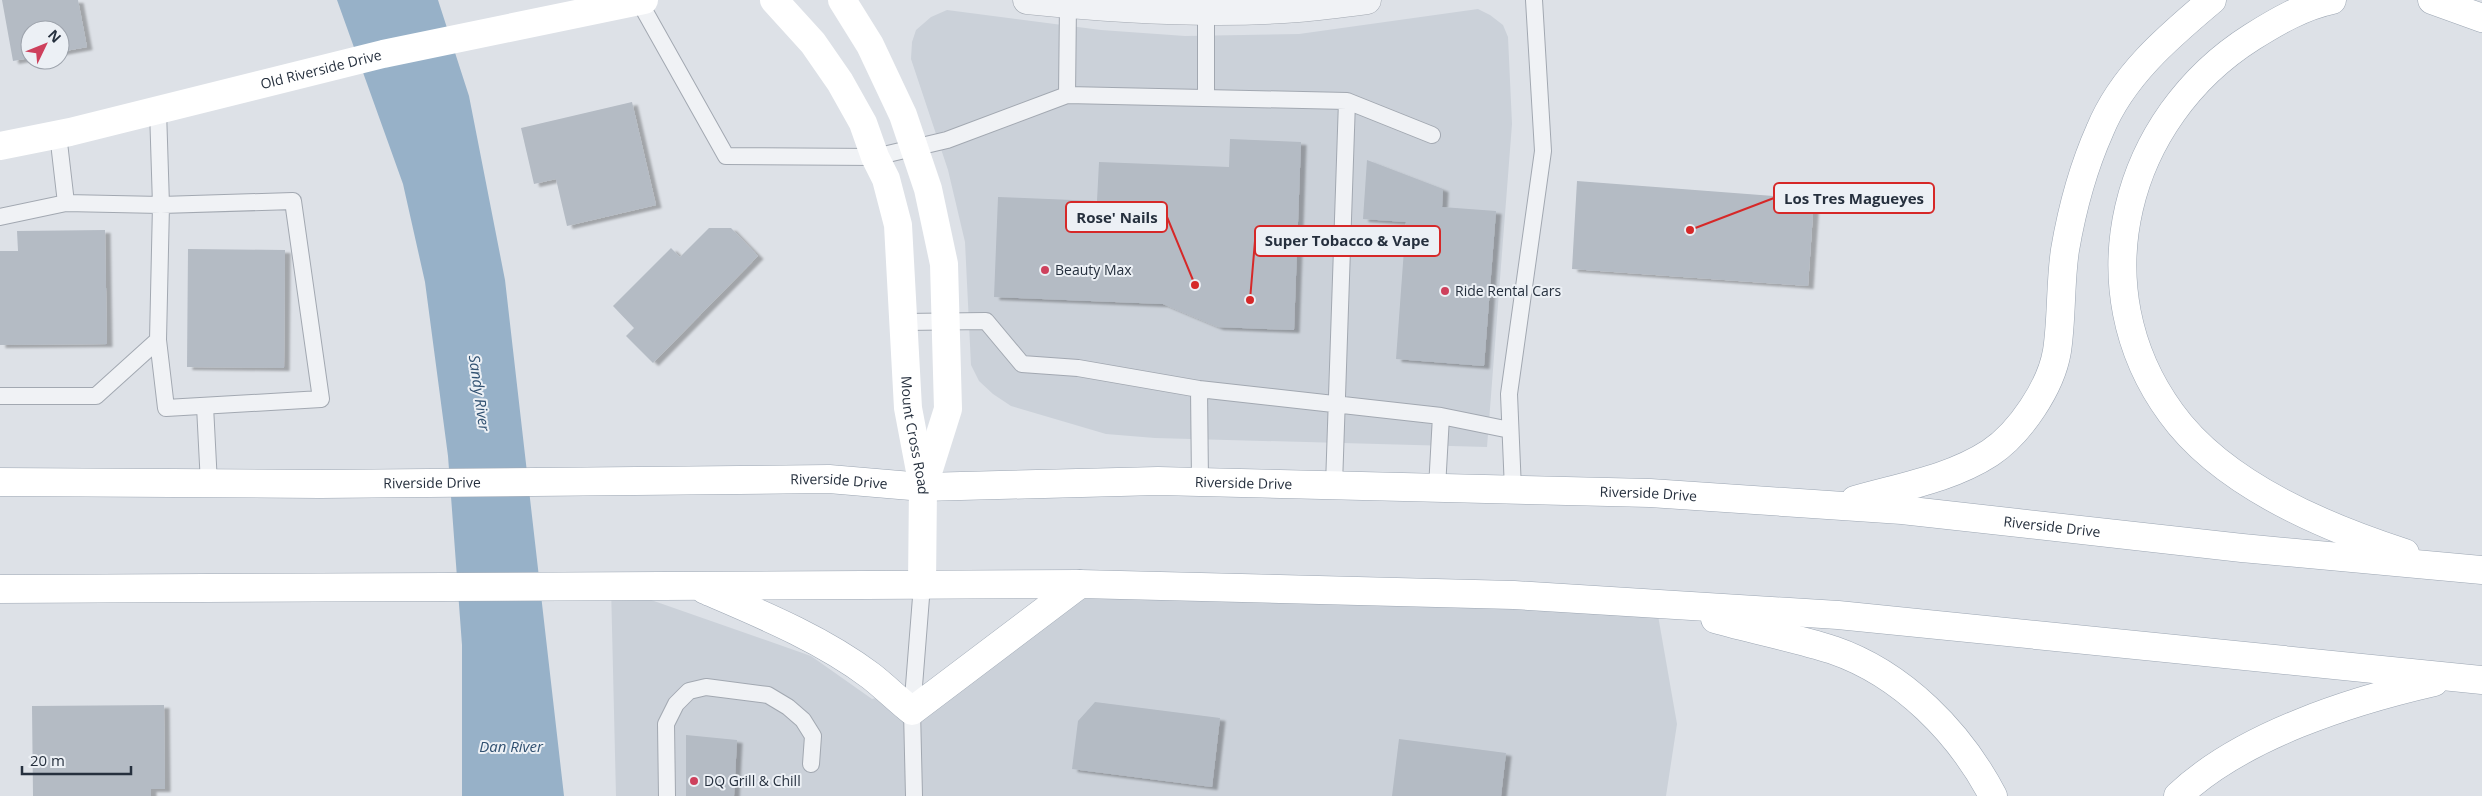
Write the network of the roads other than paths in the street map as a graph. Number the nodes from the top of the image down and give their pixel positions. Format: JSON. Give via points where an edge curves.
{"nodes":[{"id":1,"x":641,"y":0,"type":"edge"},
{"id":2,"x":774,"y":0,"type":"edge"},
{"id":3,"x":842,"y":0,"type":"edge"},
{"id":4,"x":1027,"y":0,"type":"edge"},
{"id":5,"x":1367,"y":0,"type":"edge"},
{"id":6,"x":1534,"y":0,"type":"edge"},
{"id":7,"x":2212,"y":0,"type":"edge"},
{"id":8,"x":2332,"y":0,"type":"edge"},
{"id":9,"x":2432,"y":0,"type":"edge"},
{"id":10,"x":1068,"y":4,"type":"junction"},
{"id":11,"x":1206,"y":11,"type":"junction"},
{"id":12,"x":557,"y":12,"type":"edge"},
{"id":13,"x":2482,"y":18,"type":"edge"},
{"id":14,"x":1067,"y":95,"type":"junction"},
{"id":15,"x":1206,"y":98,"type":"junction"},
{"id":16,"x":1347,"y":101,"type":"junction"},
{"id":17,"x":158,"y":110,"type":"junction"},
{"id":18,"x":58,"y":134,"type":"junction"},
{"id":19,"x":1432,"y":135,"type":"dead end"},
{"id":20,"x":0,"y":146,"type":"edge"},
{"id":21,"x":915,"y":147,"type":"junction"},
{"id":22,"x":875,"y":157,"type":"junction"},
{"id":23,"x":66,"y":203,"type":"junction"},
{"id":24,"x":160,"y":205,"type":"junction"},
{"id":25,"x":0,"y":217,"type":"edge"},
{"id":26,"x":904,"y":322,"type":"junction"},
{"id":27,"x":946,"y":322,"type":"junction"},
{"id":28,"x":158,"y":340,"type":"junction"},
{"id":29,"x":1199,"y":389,"type":"junction"},
{"id":30,"x":0,"y":396,"type":"edge"},
{"id":31,"x":1336,"y":404,"type":"junction"},
{"id":32,"x":205,"y":406,"type":"junction"},
{"id":33,"x":1441,"y":416,"type":"junction"},
{"id":34,"x":1510,"y":430,"type":"junction"},
{"id":35,"x":0,"y":482,"type":"edge"},
{"id":36,"x":1200,"y":482,"type":"junction"},
{"id":37,"x":209,"y":484,"type":"junction"},
{"id":38,"x":1334,"y":486,"type":"junction"},
{"id":39,"x":923,"y":487,"type":"junction"},
{"id":40,"x":1437,"y":488,"type":"junction"},
{"id":41,"x":1513,"y":490,"type":"junction"},
{"id":42,"x":1835,"y":506,"type":"junction"},
{"id":43,"x":2449,"y":567,"type":"junction"},
{"id":44,"x":2482,"y":570,"type":"edge"},
{"id":45,"x":1080,"y":584,"type":"junction"},
{"id":46,"x":694,"y":585,"type":"junction"},
{"id":47,"x":922,"y":585,"type":"junction"},
{"id":48,"x":0,"y":589,"type":"edge"},
{"id":49,"x":1656,"y":604,"type":"junction"},
{"id":50,"x":2469,"y":678,"type":"edge"},
{"id":51,"x":912,"y":712,"type":"junction"},
{"id":52,"x":811,"y":764,"type":"dead end"},
{"id":53,"x":667,"y":796,"type":"edge"},
{"id":54,"x":914,"y":796,"type":"edge"},
{"id":55,"x":1993,"y":796,"type":"edge"},
{"id":56,"x":2178,"y":796,"type":"edge"}],
"edges":[{"from":1,"to":12,"type":"main road","name":"Old Riverside Drive"},
{"from":1,"to":22,"type":"lane","via":[[726,156]]},
{"from":2,"to":22,"type":"main road","name":"Mount Cross Road","via":[[813,43],[840,82],[863,124]]},
{"from":3,"to":21,"type":"main road","name":"Mount Cross Road","via":[[870,45]]},
{"from":4,"to":10,"type":"street"},
{"from":5,"to":11,"type":"street","via":[[1298,8]]},
{"from":6,"to":34,"type":"lane","via":[[1543,150],[1509,394]]},
{"from":7,"to":42,"type":"main road","via":[[2160,43],[2117,96],[2100,129],[2078,189],[2065,251],[2056,352],[2044,388],[2024,420],[1991,452],[1958,470]]},
{"from":8,"to":43,"type":"main road","via":[[2277,21],[2235,48],[2197,82],[2171,114],[2146,158],[2131,195],[2123,233],[2123,280],[2130,327],[2147,372],[2171,413],[2202,449],[2231,473],[2337,527],[2379,545]]},
{"from":9,"to":13,"type":"main road"},
{"from":10,"to":11,"type":"street"},
{"from":10,"to":14,"type":"lane"},
{"from":11,"to":15,"type":"lane"},
{"from":12,"to":17,"type":"main road","name":"Old Riverside Drive"},
{"from":14,"to":15,"type":"lane"},
{"from":14,"to":21,"type":"lane","via":[[948,140]]},
{"from":15,"to":16,"type":"lane"},
{"from":16,"to":19,"type":"lane"},
{"from":16,"to":31,"type":"lane"},
{"from":17,"to":18,"type":"main road","name":"Old Riverside Drive"},
{"from":17,"to":24,"type":"lane"},
{"from":18,"to":20,"type":"main road","name":"Old Riverside Drive"},
{"from":18,"to":23,"type":"lane"},
{"from":21,"to":22,"type":"lane"},
{"from":21,"to":27,"type":"main road","name":"Mount Cross Road","via":[[928,189],[944,264]]},
{"from":22,"to":26,"type":"main road","name":"Mount Cross Road","via":[[886,179],[898,225]]},
{"from":23,"to":24,"type":"lane"},
{"from":23,"to":25,"type":"lane"},
{"from":24,"to":28,"type":"lane"},
{"from":24,"to":32,"type":"lane","via":[[293,201],[321,399]]},
{"from":26,"to":27,"type":"lane"},
{"from":26,"to":39,"type":"main road","name":"Mount Cross Road","via":[[908,408]]},
{"from":27,"to":29,"type":"lane","via":[[986,321],[1022,364],[1087,370]]},
{"from":27,"to":39,"type":"main road","name":"Mount Cross Road","via":[[948,410]]},
{"from":28,"to":30,"type":"lane","via":[[96,396]]},
{"from":28,"to":32,"type":"lane","via":[[166,408]]},
{"from":29,"to":31,"type":"lane"},
{"from":29,"to":36,"type":"lane"},
{"from":31,"to":33,"type":"lane"},
{"from":31,"to":38,"type":"lane"},
{"from":32,"to":37,"type":"lane"},
{"from":33,"to":34,"type":"lane"},
{"from":33,"to":40,"type":"lane"},
{"from":34,"to":41,"type":"lane"},
{"from":35,"to":37,"type":"main road","name":"Riverside Drive"},
{"from":36,"to":38,"type":"main road","name":"Riverside Drive"},
{"from":36,"to":39,"type":"main road","name":"Riverside Drive"},
{"from":37,"to":39,"type":"main road","name":"Riverside Drive","via":[[830,479]]},
{"from":38,"to":40,"type":"main road","name":"Riverside Drive"},
{"from":39,"to":47,"type":"main road"},
{"from":40,"to":41,"type":"main road","name":"Riverside Drive"},
{"from":41,"to":42,"type":"main road","name":"Riverside Drive","via":[[1650,493]]},
{"from":42,"to":43,"type":"main road","name":"Riverside Drive","via":[[1902,510],[2242,548]]},
{"from":43,"to":44,"type":"main road","name":"Riverside Drive"},
{"from":45,"to":47,"type":"main road"},
{"from":45,"to":49,"type":"main road","via":[[1514,595]]},
{"from":45,"to":51,"type":"main road"},
{"from":46,"to":47,"type":"main road"},
{"from":46,"to":48,"type":"main road"},
{"from":46,"to":51,"type":"main road","via":[[768,617],[838,654],[871,676]]},
{"from":47,"to":51,"type":"lane"},
{"from":49,"to":50,"type":"main road","via":[[1838,615]]},
{"from":49,"to":55,"type":"main road","via":[[1834,651],[1870,668],[1912,695],[1942,721],[1978,768]]},
{"from":50,"to":56,"type":"main road","via":[[2379,694],[2306,720],[2236,754]]},
{"from":51,"to":54,"type":"lane"},
{"from":52,"to":53,"type":"lane","via":[[813,736],[804,720],[788,708],[768,695],[706,687],[689,691],[676,704],[666,724]]}]}
